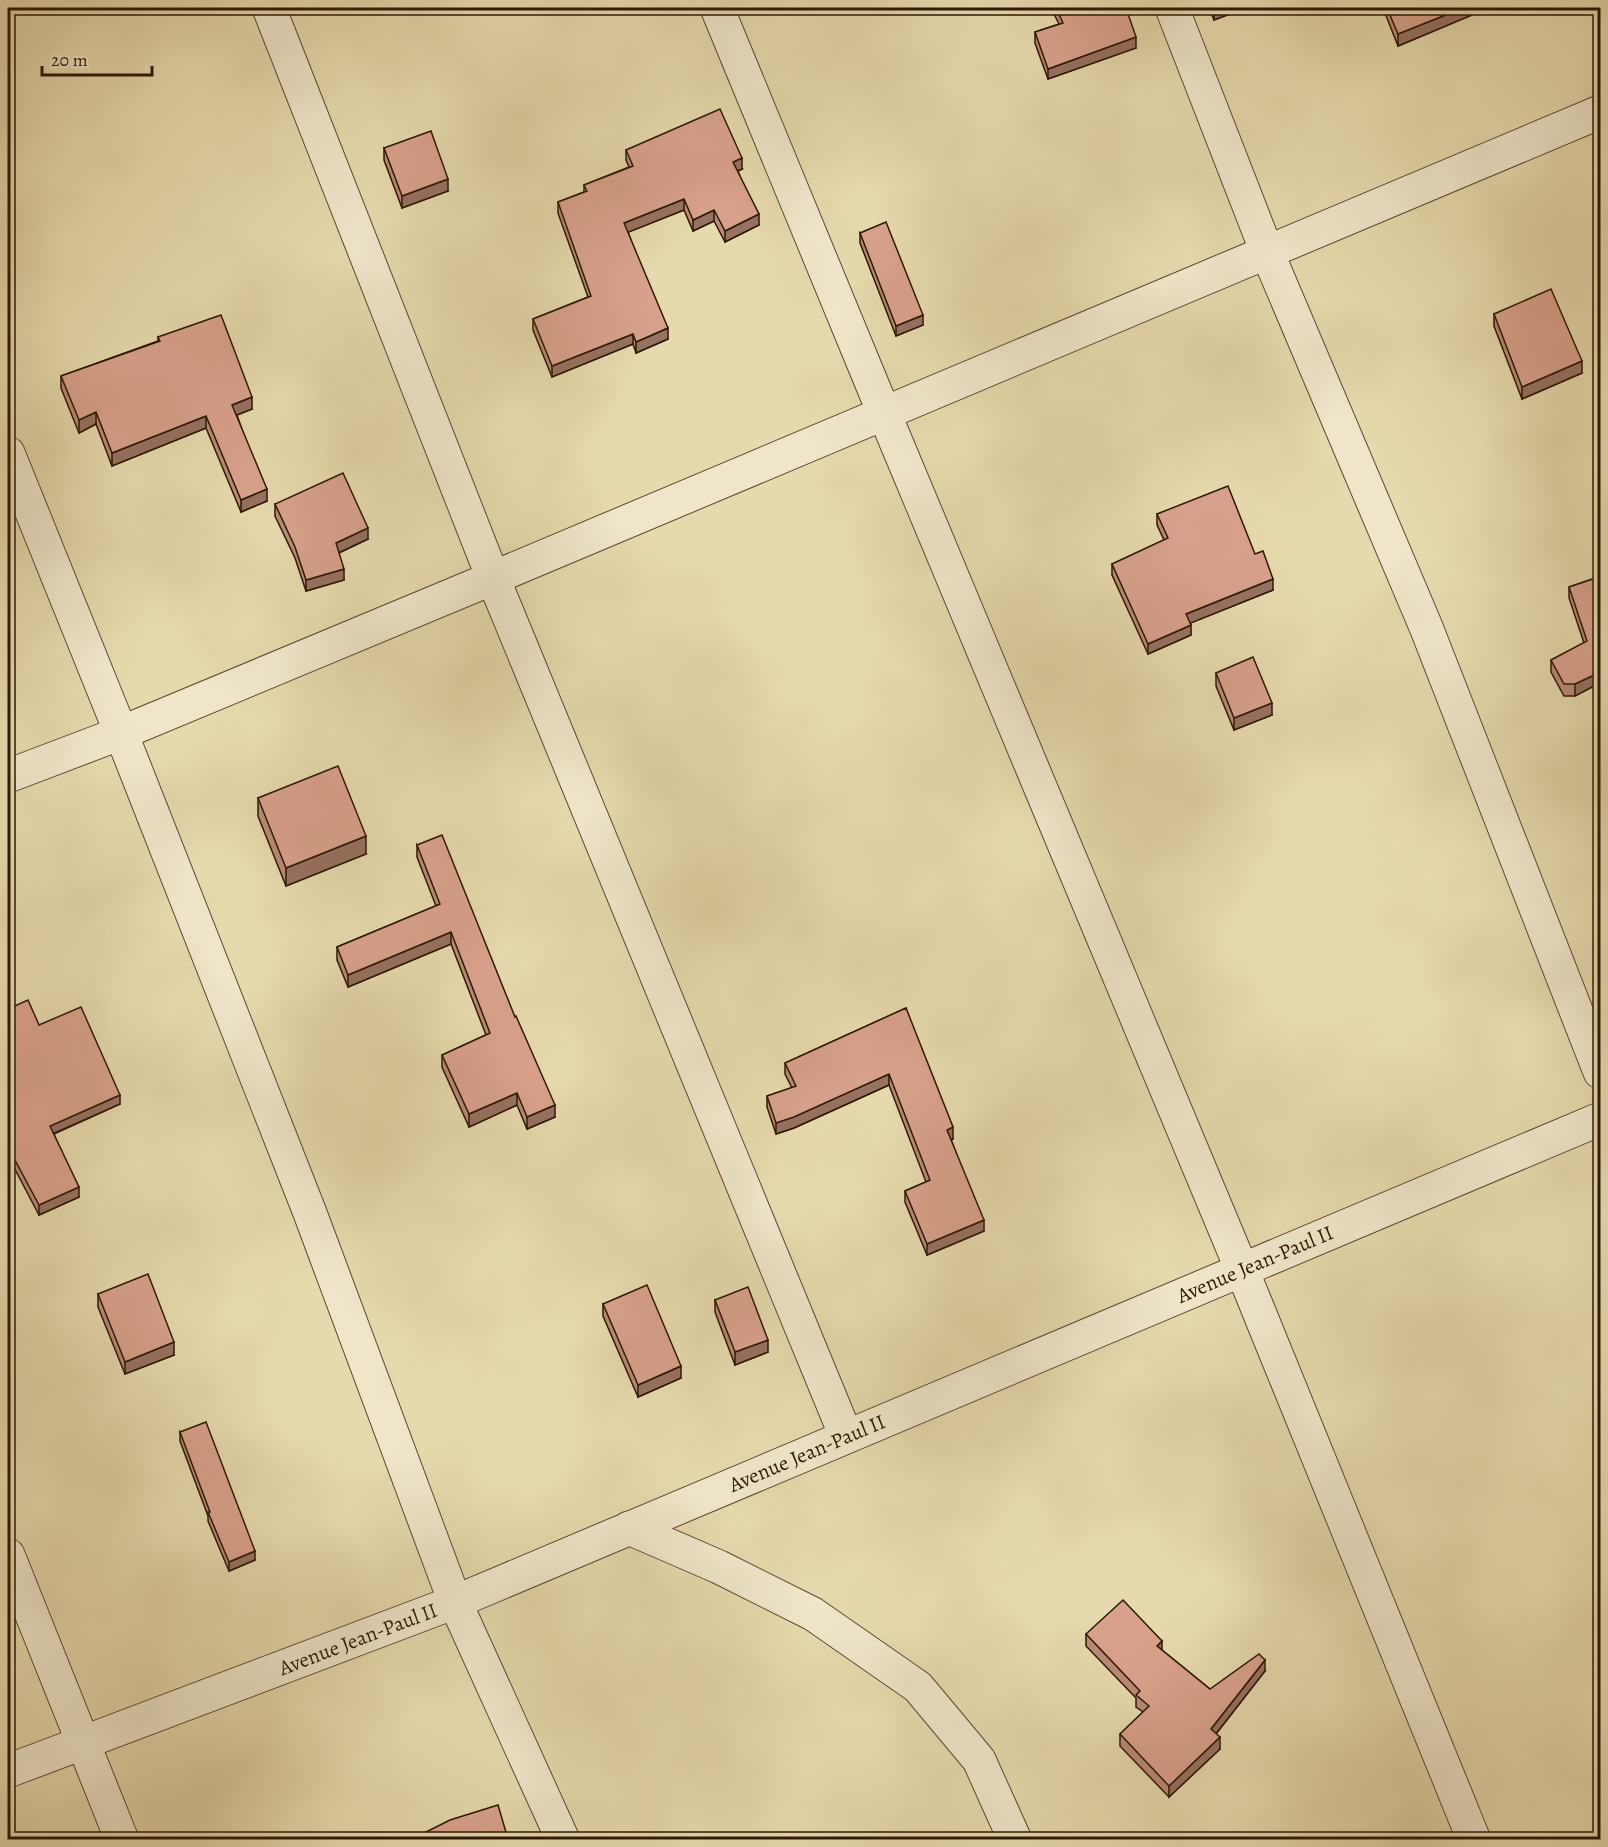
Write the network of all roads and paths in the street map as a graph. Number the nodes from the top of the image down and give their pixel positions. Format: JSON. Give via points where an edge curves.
{"nodes":[{"id":1,"x":269,"y":8,"type":"edge"},
{"id":2,"x":717,"y":8,"type":"edge"},
{"id":3,"x":1172,"y":8,"type":"edge"},
{"id":4,"x":1600,"y":111,"type":"edge"},
{"id":5,"x":1267,"y":252,"type":"junction"},
{"id":6,"x":884,"y":413,"type":"junction"},
{"id":7,"x":8,"y":453,"type":"edge"},
{"id":8,"x":493,"y":578,"type":"junction"},
{"id":9,"x":121,"y":733,"type":"junction"},
{"id":10,"x":8,"y":776,"type":"edge"},
{"id":11,"x":1600,"y":1072,"type":"edge"},
{"id":12,"x":1600,"y":1119,"type":"edge"},
{"id":13,"x":1242,"y":1270,"type":"junction"},
{"id":14,"x":846,"y":1436,"type":"junction"},
{"id":15,"x":629,"y":1528,"type":"junction"},
{"id":16,"x":8,"y":1555,"type":"edge"},
{"id":17,"x":455,"y":1602,"type":"junction"},
{"id":18,"x":82,"y":1743,"type":"junction"},
{"id":19,"x":8,"y":1771,"type":"edge"},
{"id":20,"x":122,"y":1839,"type":"edge"},
{"id":21,"x":564,"y":1839,"type":"edge"},
{"id":22,"x":1015,"y":1839,"type":"edge"},
{"id":23,"x":1473,"y":1839,"type":"edge"}],
"edges":[{"from":1,"to":8,"type":"street"},
{"from":2,"to":6,"type":"street"},
{"from":3,"to":5,"type":"street"},
{"from":4,"to":5,"type":"street"},
{"from":5,"to":6,"type":"street"},
{"from":5,"to":11,"type":"street","via":[[1426,627]]},
{"from":6,"to":8,"type":"street"},
{"from":6,"to":13,"type":"street"},
{"from":7,"to":9,"type":"street"},
{"from":8,"to":9,"type":"street"},
{"from":8,"to":14,"type":"street"},
{"from":9,"to":10,"type":"street"},
{"from":9,"to":17,"type":"street","via":[[306,1202]]},
{"from":12,"to":13,"type":"street","name":"Avenue Jean-Paul II"},
{"from":13,"to":14,"type":"street","name":"Avenue Jean-Paul II"},
{"from":13,"to":23,"type":"street"},
{"from":14,"to":15,"type":"street","name":"Avenue Jean-Paul II"},
{"from":15,"to":17,"type":"street","name":"Avenue Jean-Paul II"},
{"from":15,"to":22,"type":"street","via":[[813,1614],[918,1687],[979,1760]]},
{"from":16,"to":18,"type":"street"},
{"from":17,"to":18,"type":"street","name":"Avenue Jean-Paul II"},
{"from":17,"to":21,"type":"street"},
{"from":18,"to":19,"type":"street","name":"Avenue Jean-Paul II"},
{"from":18,"to":20,"type":"street"}]}
